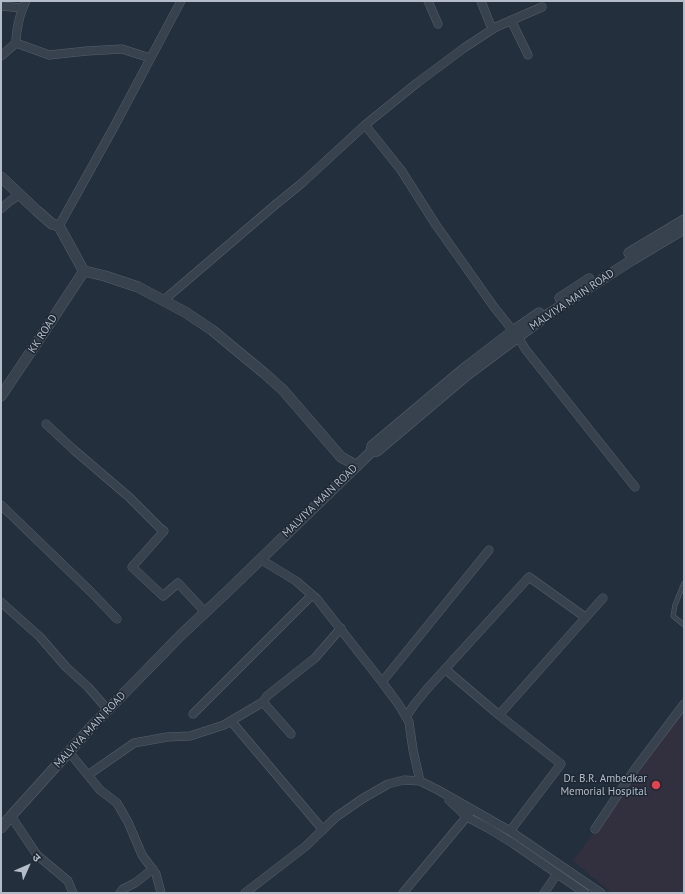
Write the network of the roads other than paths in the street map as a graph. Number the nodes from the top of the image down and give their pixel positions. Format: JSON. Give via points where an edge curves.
{"nodes":[{"id":1,"x":181,"y":1,"type":"edge"},
{"id":2,"x":428,"y":1,"type":"edge"},
{"id":3,"x":481,"y":1,"type":"edge"},
{"id":4,"x":24,"y":4,"type":"edge"},
{"id":5,"x":1,"y":6,"type":"edge"},
{"id":6,"x":542,"y":7,"type":"dead end"},
{"id":7,"x":511,"y":20,"type":"junction"},
{"id":8,"x":438,"y":24,"type":"dead end"},
{"id":9,"x":490,"y":24,"type":"dead end"},
{"id":10,"x":16,"y":43,"type":"junction"},
{"id":11,"x":528,"y":55,"type":"dead end"},
{"id":12,"x":1,"y":56,"type":"edge"},
{"id":13,"x":150,"y":58,"type":"junction"},
{"id":14,"x":365,"y":125,"type":"junction"},
{"id":15,"x":1,"y":177,"type":"edge"},
{"id":16,"x":19,"y":194,"type":"junction"},
{"id":17,"x":1,"y":209,"type":"edge"},
{"id":18,"x":684,"y":220,"type":"edge"},
{"id":19,"x":59,"y":226,"type":"junction"},
{"id":20,"x":684,"y":229,"type":"edge"},
{"id":21,"x":630,"y":257,"type":"junction"},
{"id":22,"x":84,"y":271,"type":"junction"},
{"id":23,"x":164,"y":300,"type":"junction"},
{"id":24,"x":515,"y":334,"type":"junction"},
{"id":25,"x":1,"y":396,"type":"edge"},
{"id":26,"x":46,"y":424,"type":"dead end"},
{"id":27,"x":356,"y":466,"type":"junction"},
{"id":28,"x":635,"y":487,"type":"dead end"},
{"id":29,"x":1,"y":505,"type":"edge"},
{"id":30,"x":489,"y":550,"type":"dead end"},
{"id":31,"x":260,"y":559,"type":"junction"},
{"id":32,"x":684,"y":583,"type":"edge"},
{"id":33,"x":312,"y":595,"type":"junction"},
{"id":34,"x":603,"y":598,"type":"dead end"},
{"id":35,"x":1,"y":602,"type":"edge"},
{"id":36,"x":205,"y":612,"type":"junction"},
{"id":37,"x":585,"y":617,"type":"junction"},
{"id":38,"x":117,"y":619,"type":"dead end"},
{"id":39,"x":684,"y":625,"type":"edge"},
{"id":40,"x":341,"y":628,"type":"junction"},
{"id":41,"x":445,"y":669,"type":"junction"},
{"id":42,"x":382,"y":682,"type":"junction"},
{"id":43,"x":263,"y":702,"type":"junction"},
{"id":44,"x":684,"y":704,"type":"edge"},
{"id":45,"x":108,"y":710,"type":"junction"},
{"id":46,"x":193,"y":714,"type":"dead end"},
{"id":47,"x":499,"y":715,"type":"junction"},
{"id":48,"x":406,"y":716,"type":"junction"},
{"id":49,"x":231,"y":721,"type":"junction"},
{"id":50,"x":291,"y":734,"type":"dead end"},
{"id":51,"x":69,"y":752,"type":"junction"},
{"id":52,"x":88,"y":775,"type":"junction"},
{"id":53,"x":420,"y":780,"type":"junction"},
{"id":54,"x":438,"y":790,"type":"junction"},
{"id":55,"x":473,"y":810,"type":"junction"},
{"id":56,"x":11,"y":816,"type":"junction"},
{"id":57,"x":467,"y":817,"type":"junction"},
{"id":58,"x":1,"y":828,"type":"edge"},
{"id":59,"x":595,"y":829,"type":"dead end"},
{"id":60,"x":323,"y":830,"type":"junction"},
{"id":61,"x":510,"y":831,"type":"junction"},
{"id":62,"x":153,"y":869,"type":"junction"},
{"id":63,"x":557,"y":874,"type":"junction"},
{"id":64,"x":73,"y":893,"type":"edge"},
{"id":65,"x":120,"y":893,"type":"edge"},
{"id":66,"x":161,"y":893,"type":"edge"},
{"id":67,"x":245,"y":893,"type":"edge"},
{"id":68,"x":403,"y":893,"type":"edge"},
{"id":69,"x":544,"y":893,"type":"edge"},
{"id":70,"x":585,"y":893,"type":"edge"},
{"id":71,"x":601,"y":893,"type":"edge"}],
"edges":[{"from":1,"to":13,"type":"street"},
{"from":2,"to":8,"type":"street"},
{"from":3,"to":9,"type":"street"},
{"from":4,"to":5,"type":"street"},
{"from":4,"to":10,"type":"street"},
{"from":6,"to":7,"type":"street"},
{"from":7,"to":11,"type":"street"},
{"from":7,"to":14,"type":"street","via":[[464,48]]},
{"from":10,"to":12,"type":"street"},
{"from":10,"to":13,"type":"street","via":[[49,55],[122,49]]},
{"from":13,"to":19,"type":"street"},
{"from":14,"to":23,"type":"street","via":[[302,184]]},
{"from":14,"to":24,"type":"street","via":[[400,170],[436,225]]},
{"from":15,"to":16,"type":"street"},
{"from":16,"to":17,"type":"street"},
{"from":16,"to":19,"type":"street","via":[[52,224]]},
{"from":18,"to":21,"type":"street"},
{"from":19,"to":22,"type":"street"},
{"from":20,"to":21,"type":"street"},
{"from":21,"to":24,"type":"street","name":"MALVIYA MAIN ROAD","via":[[572,290]]},
{"from":22,"to":23,"type":"street","via":[[138,287]]},
{"from":22,"to":25,"type":"street","name":"KK ROAD"},
{"from":23,"to":27,"type":"street","via":[[212,330],[264,373],[283,390],[341,457]]},
{"from":24,"to":27,"type":"street","name":"MALVIYA MAIN ROAD","via":[[466,367],[417,413],[372,446],[371,452]]},
{"from":24,"to":28,"type":"street"},
{"from":26,"to":36,"type":"street","via":[[164,531],[132,567],[162,596],[178,583]]},
{"from":27,"to":31,"type":"street","name":"MALVIYA MAIN ROAD"},
{"from":29,"to":38,"type":"street"},
{"from":30,"to":42,"type":"street"},
{"from":31,"to":33,"type":"street","via":[[296,581]]},
{"from":31,"to":36,"type":"street","name":"MALVIYA MAIN ROAD"},
{"from":32,"to":39,"type":"lane","via":[[673,616]]},
{"from":33,"to":40,"type":"street"},
{"from":33,"to":46,"type":"street"},
{"from":34,"to":37,"type":"street"},
{"from":35,"to":45,"type":"street","via":[[40,637]]},
{"from":36,"to":45,"type":"street","name":"MALVIYA MAIN ROAD"},
{"from":37,"to":41,"type":"street","via":[[529,577]]},
{"from":37,"to":47,"type":"street"},
{"from":40,"to":42,"type":"street"},
{"from":40,"to":43,"type":"street","via":[[315,658]]},
{"from":41,"to":47,"type":"street"},
{"from":41,"to":48,"type":"street"},
{"from":42,"to":48,"type":"street"},
{"from":43,"to":49,"type":"street"},
{"from":43,"to":50,"type":"street"},
{"from":44,"to":59,"type":"street","via":[[635,769]]},
{"from":45,"to":51,"type":"street","name":"MALVIYA MAIN ROAD"},
{"from":47,"to":61,"type":"street","via":[[561,764]]},
{"from":48,"to":53,"type":"street"},
{"from":49,"to":52,"type":"street","via":[[190,736],[134,743]]},
{"from":49,"to":60,"type":"street"},
{"from":51,"to":52,"type":"street"},
{"from":51,"to":56,"type":"street","name":"MALVIYA MAIN ROAD"},
{"from":52,"to":62,"type":"street","via":[[100,790],[117,803],[142,855]]},
{"from":53,"to":54,"type":"street"},
{"from":53,"to":60,"type":"street","via":[[388,784],[336,817]]},
{"from":54,"to":55,"type":"street"},
{"from":54,"to":57,"type":"street"},
{"from":55,"to":57,"type":"street"},
{"from":55,"to":61,"type":"street"},
{"from":56,"to":58,"type":"street","name":"MALVIYA MAIN ROAD"},
{"from":56,"to":64,"type":"street","via":[[37,855],[68,881]]},
{"from":57,"to":63,"type":"street","via":[[514,844]]},
{"from":57,"to":68,"type":"street"},
{"from":60,"to":67,"type":"street"},
{"from":61,"to":71,"type":"street"},
{"from":62,"to":65,"type":"street"},
{"from":62,"to":66,"type":"street"},
{"from":63,"to":69,"type":"street"},
{"from":63,"to":70,"type":"street"}]}
